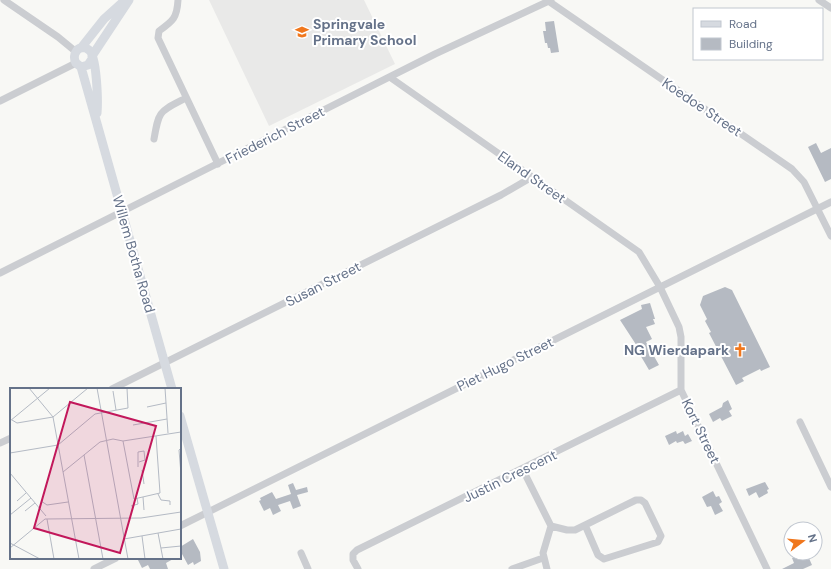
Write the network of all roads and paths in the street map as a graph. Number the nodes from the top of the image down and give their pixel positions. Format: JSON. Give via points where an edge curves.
{"nodes":[{"id":1,"x":4,"y":0,"type":"edge"},
{"id":2,"x":127,"y":0,"type":"edge"},
{"id":3,"x":178,"y":0,"type":"edge"},
{"id":4,"x":819,"y":0,"type":"edge"},
{"id":5,"x":549,"y":1,"type":"edge"},
{"id":6,"x":831,"y":8,"type":"edge"},
{"id":7,"x":78,"y":50,"type":"junction"},
{"id":8,"x":92,"y":58,"type":"junction"},
{"id":9,"x":78,"y":65,"type":"junction"},
{"id":10,"x":390,"y":78,"type":"junction"},
{"id":11,"x":186,"y":98,"type":"junction"},
{"id":12,"x":0,"y":101,"type":"edge"},
{"id":13,"x":97,"y":120,"type":"junction"},
{"id":14,"x":154,"y":139,"type":"dead end"},
{"id":15,"x":218,"y":164,"type":"junction"},
{"id":16,"x":532,"y":177,"type":"junction"},
{"id":17,"x":831,"y":202,"type":"edge"},
{"id":18,"x":818,"y":209,"type":"junction"},
{"id":19,"x":122,"y":212,"type":"junction"},
{"id":20,"x":831,"y":236,"type":"edge"},
{"id":21,"x":0,"y":273,"type":"edge"},
{"id":22,"x":660,"y":287,"type":"junction"},
{"id":23,"x":165,"y":363,"type":"junction"},
{"id":24,"x":114,"y":388,"type":"edge"},
{"id":25,"x":172,"y":388,"type":"edge"},
{"id":26,"x":681,"y":390,"type":"junction"},
{"id":27,"x":181,"y":419,"type":"edge"},
{"id":28,"x":800,"y":422,"type":"dead end"},
{"id":29,"x":10,"y":438,"type":"edge"},
{"id":30,"x":0,"y":443,"type":"edge"},
{"id":31,"x":523,"y":470,"type":"junction"},
{"id":32,"x":831,"y":487,"type":"edge"},
{"id":33,"x":208,"y":512,"type":"junction"},
{"id":34,"x":585,"y":525,"type":"junction"},
{"id":35,"x":181,"y":526,"type":"edge"},
{"id":36,"x":551,"y":526,"type":"junction"},
{"id":37,"x":301,"y":553,"type":"dead end"},
{"id":38,"x":543,"y":558,"type":"junction"},
{"id":39,"x":114,"y":559,"type":"edge"},
{"id":40,"x":94,"y":569,"type":"edge"},
{"id":41,"x":224,"y":569,"type":"edge"},
{"id":42,"x":308,"y":569,"type":"edge"},
{"id":43,"x":358,"y":569,"type":"edge"},
{"id":44,"x":512,"y":569,"type":"edge"},
{"id":45,"x":547,"y":569,"type":"edge"},
{"id":46,"x":767,"y":569,"type":"edge"}],
"edges":[{"from":1,"to":7,"type":"street"},
{"from":2,"to":7,"type":"street","via":[[104,19]]},
{"from":2,"to":8,"type":"street"},
{"from":3,"to":11,"type":"street","via":[[173,20],[157,35]]},
{"from":4,"to":6,"type":"street"},
{"from":5,"to":10,"type":"street","name":"Friederich Street"},
{"from":5,"to":18,"type":"street","name":"Koedoe Street","via":[[789,166],[801,178]]},
{"from":7,"to":8,"type":"street","via":[[88,49]]},
{"from":7,"to":9,"type":"street","via":[[73,56]]},
{"from":8,"to":9,"type":"street","via":[[88,65]]},
{"from":8,"to":13,"type":"street","name":"Willem Botha Road","via":[[98,90]]},
{"from":9,"to":12,"type":"street"},
{"from":9,"to":13,"type":"street","name":"Willem Botha Road"},
{"from":10,"to":15,"type":"street","name":"Friederich Street"},
{"from":10,"to":16,"type":"street","name":"Eland Street"},
{"from":11,"to":14,"type":"street","via":[[161,112]]},
{"from":11,"to":15,"type":"street"},
{"from":13,"to":19,"type":"street","name":"Willem Botha Road"},
{"from":15,"to":19,"type":"street","name":"Friederich Street"},
{"from":16,"to":22,"type":"street","name":"Eland Street","via":[[636,249]]},
{"from":16,"to":23,"type":"street","name":"Susan Street","via":[[501,195]]},
{"from":17,"to":18,"type":"street","name":"Piet Hugo Street"},
{"from":18,"to":20,"type":"street","name":"Koedoe Street"},
{"from":18,"to":22,"type":"street","name":"Piet Hugo Street"},
{"from":19,"to":21,"type":"street","name":"Friederich Street"},
{"from":19,"to":23,"type":"street","name":"Willem Botha Road"},
{"from":22,"to":26,"type":"street","name":"Kort Street","via":[[680,332]]},
{"from":22,"to":33,"type":"street","name":"Piet Hugo Street"},
{"from":23,"to":24,"type":"street","name":"Susan Street"},
{"from":23,"to":25,"type":"street","name":"Willem Botha Road"},
{"from":26,"to":31,"type":"street","name":"Justin Crescent"},
{"from":26,"to":46,"type":"street","name":"Kort Street"},
{"from":27,"to":33,"type":"street"},
{"from":28,"to":32,"type":"street"},
{"from":29,"to":30,"type":"street"},
{"from":31,"to":36,"type":"street"},
{"from":31,"to":43,"type":"street","name":"Justin Crescent","via":[[355,552],[353,560]]},
{"from":33,"to":35,"type":"street","name":"Piet Hugo Street"},
{"from":33,"to":41,"type":"street"},
{"from":34,"to":34,"type":"street","via":[[598,555],[604,559],[660,540],[661,536],[642,500],[636,500]]},
{"from":34,"to":36,"type":"street","via":[[575,530]]},
{"from":36,"to":38,"type":"street"},
{"from":37,"to":42,"type":"street"},
{"from":38,"to":44,"type":"street"},
{"from":38,"to":45,"type":"street"},
{"from":39,"to":40,"type":"street"}]}
